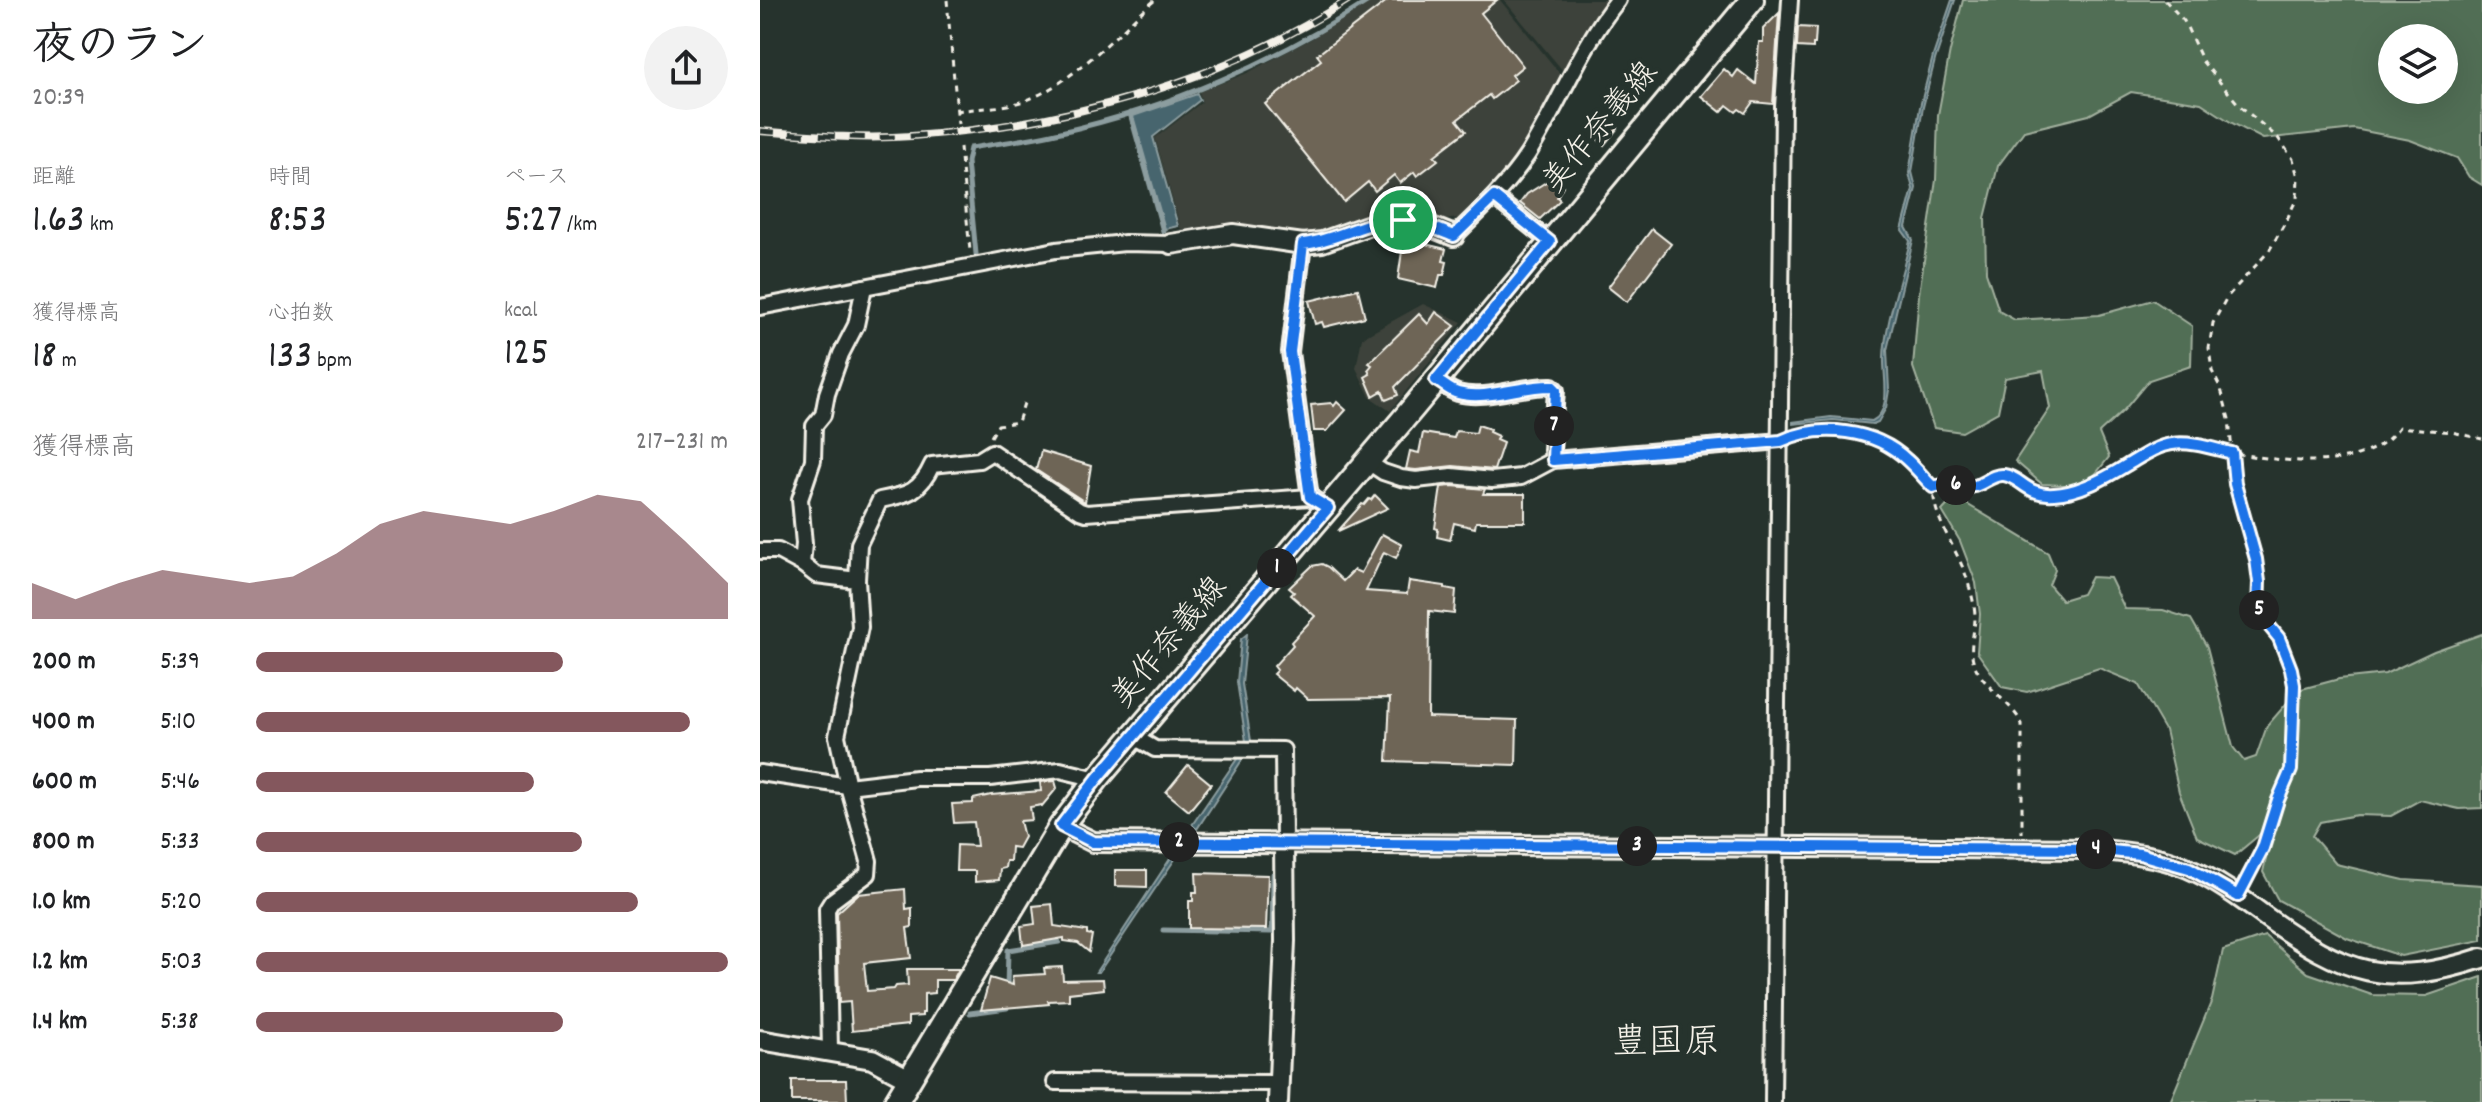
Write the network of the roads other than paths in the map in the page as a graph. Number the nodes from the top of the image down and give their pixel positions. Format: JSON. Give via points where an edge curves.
{"nodes":[{"id":1,"x":1618,"y":0,"type":"edge"},
{"id":2,"x":1752,"y":0,"type":"edge"},
{"id":3,"x":1790,"y":0,"type":"edge"},
{"id":4,"x":1494,"y":197,"type":"junction"},
{"id":5,"x":1454,"y":236,"type":"joint"},
{"id":6,"x":1550,"y":242,"type":"junction"},
{"id":7,"x":1171,"y":244,"type":"joint"},
{"id":8,"x":1303,"y":244,"type":"junction"},
{"id":9,"x":864,"y":287,"type":"junction"},
{"id":10,"x":760,"y":307,"type":"edge"},
{"id":11,"x":1436,"y":380,"type":"junction"},
{"id":12,"x":1781,"y":441,"type":"junction"},
{"id":13,"x":1553,"y":460,"type":"junction"},
{"id":14,"x":1368,"y":462,"type":"junction"},
{"id":15,"x":1319,"y":503,"type":"junction"},
{"id":16,"x":760,"y":551,"type":"edge"},
{"id":17,"x":802,"y":564,"type":"junction"},
{"id":18,"x":857,"y":580,"type":"junction"},
{"id":19,"x":1134,"y":737,"type":"junction"},
{"id":20,"x":760,"y":773,"type":"edge"},
{"id":21,"x":1097,"y":779,"type":"junction"},
{"id":22,"x":848,"y":786,"type":"junction"},
{"id":23,"x":1061,"y":826,"type":"junction"},
{"id":24,"x":1284,"y":843,"type":"junction"},
{"id":25,"x":1775,"y":846,"type":"junction"},
{"id":26,"x":2482,"y":958,"type":"edge"},
{"id":27,"x":760,"y":1040,"type":"edge"},
{"id":28,"x":830,"y":1050,"type":"junction"},
{"id":29,"x":909,"y":1079,"type":"junction"},
{"id":30,"x":1055,"y":1082,"type":"dead end"},
{"id":31,"x":1278,"y":1083,"type":"junction"},
{"id":32,"x":896,"y":1102,"type":"edge"},
{"id":33,"x":1278,"y":1102,"type":"edge"},
{"id":34,"x":1773,"y":1102,"type":"edge"}],
"edges":[{"from":1,"to":4,"type":"street","via":[[1527,156]]},
{"from":2,"to":6,"type":"main road","name":"美作奈義線"},
{"from":3,"to":12,"type":"street","via":[[1783,107]]},
{"from":4,"to":5,"type":"street"},
{"from":4,"to":6,"type":"street"},
{"from":5,"to":8,"type":"street","via":[[1403,220]]},
{"from":6,"to":11,"type":"main road","name":"美作奈義線"},
{"from":7,"to":8,"type":"street","via":[[1233,234]]},
{"from":7,"to":9,"type":"street","via":[[1056,250]]},
{"from":8,"to":15,"type":"street","via":[[1290,352]]},
{"from":9,"to":10,"type":"street"},
{"from":9,"to":17,"type":"street","via":[[856,325],[841,354],[823,415],[814,426],[813,460],[800,499]]},
{"from":11,"to":13,"type":"street","via":[[1456,393],[1476,395],[1552,386]]},
{"from":11,"to":14,"type":"main road","name":"美作奈義線"},
{"from":12,"to":13,"type":"street"},
{"from":12,"to":25,"type":"street"},
{"from":13,"to":14,"type":"street","via":[[1521,477],[1492,480],[1401,478]]},
{"from":14,"to":15,"type":"main road","name":"美作奈義線"},
{"from":15,"to":18,"type":"street","via":[[1086,513],[992,452],[979,460],[932,465],[927,478],[909,494],[880,500],[859,544]]},
{"from":15,"to":19,"type":"main road","name":"美作奈義線"},
{"from":16,"to":17,"type":"street","via":[[778,551]]},
{"from":17,"to":18,"type":"street","via":[[816,575]]},
{"from":18,"to":22,"type":"street","via":[[860,627],[837,736]]},
{"from":19,"to":21,"type":"main road","name":"美作奈義線"},
{"from":19,"to":24,"type":"street","via":[[1155,749],[1283,750]]},
{"from":20,"to":22,"type":"street"},
{"from":21,"to":22,"type":"street","via":[[1060,770]]},
{"from":21,"to":23,"type":"main road","name":"美作奈義線"},
{"from":22,"to":28,"type":"street","via":[[869,861],[868,874],[827,909]]},
{"from":23,"to":24,"type":"street","via":[[1093,842]]},
{"from":23,"to":29,"type":"main road","name":"美作奈義線"},
{"from":24,"to":25,"type":"street"},
{"from":24,"to":31,"type":"street"},
{"from":25,"to":26,"type":"street","via":[[2140,854],[2189,868],[2304,944],[2366,971],[2430,972]]},
{"from":25,"to":34,"type":"street"},
{"from":27,"to":28,"type":"street"},
{"from":28,"to":29,"type":"street","via":[[872,1059]]},
{"from":29,"to":32,"type":"main road","name":"美作奈義線"},
{"from":30,"to":31,"type":"street"},
{"from":31,"to":33,"type":"street"}]}
